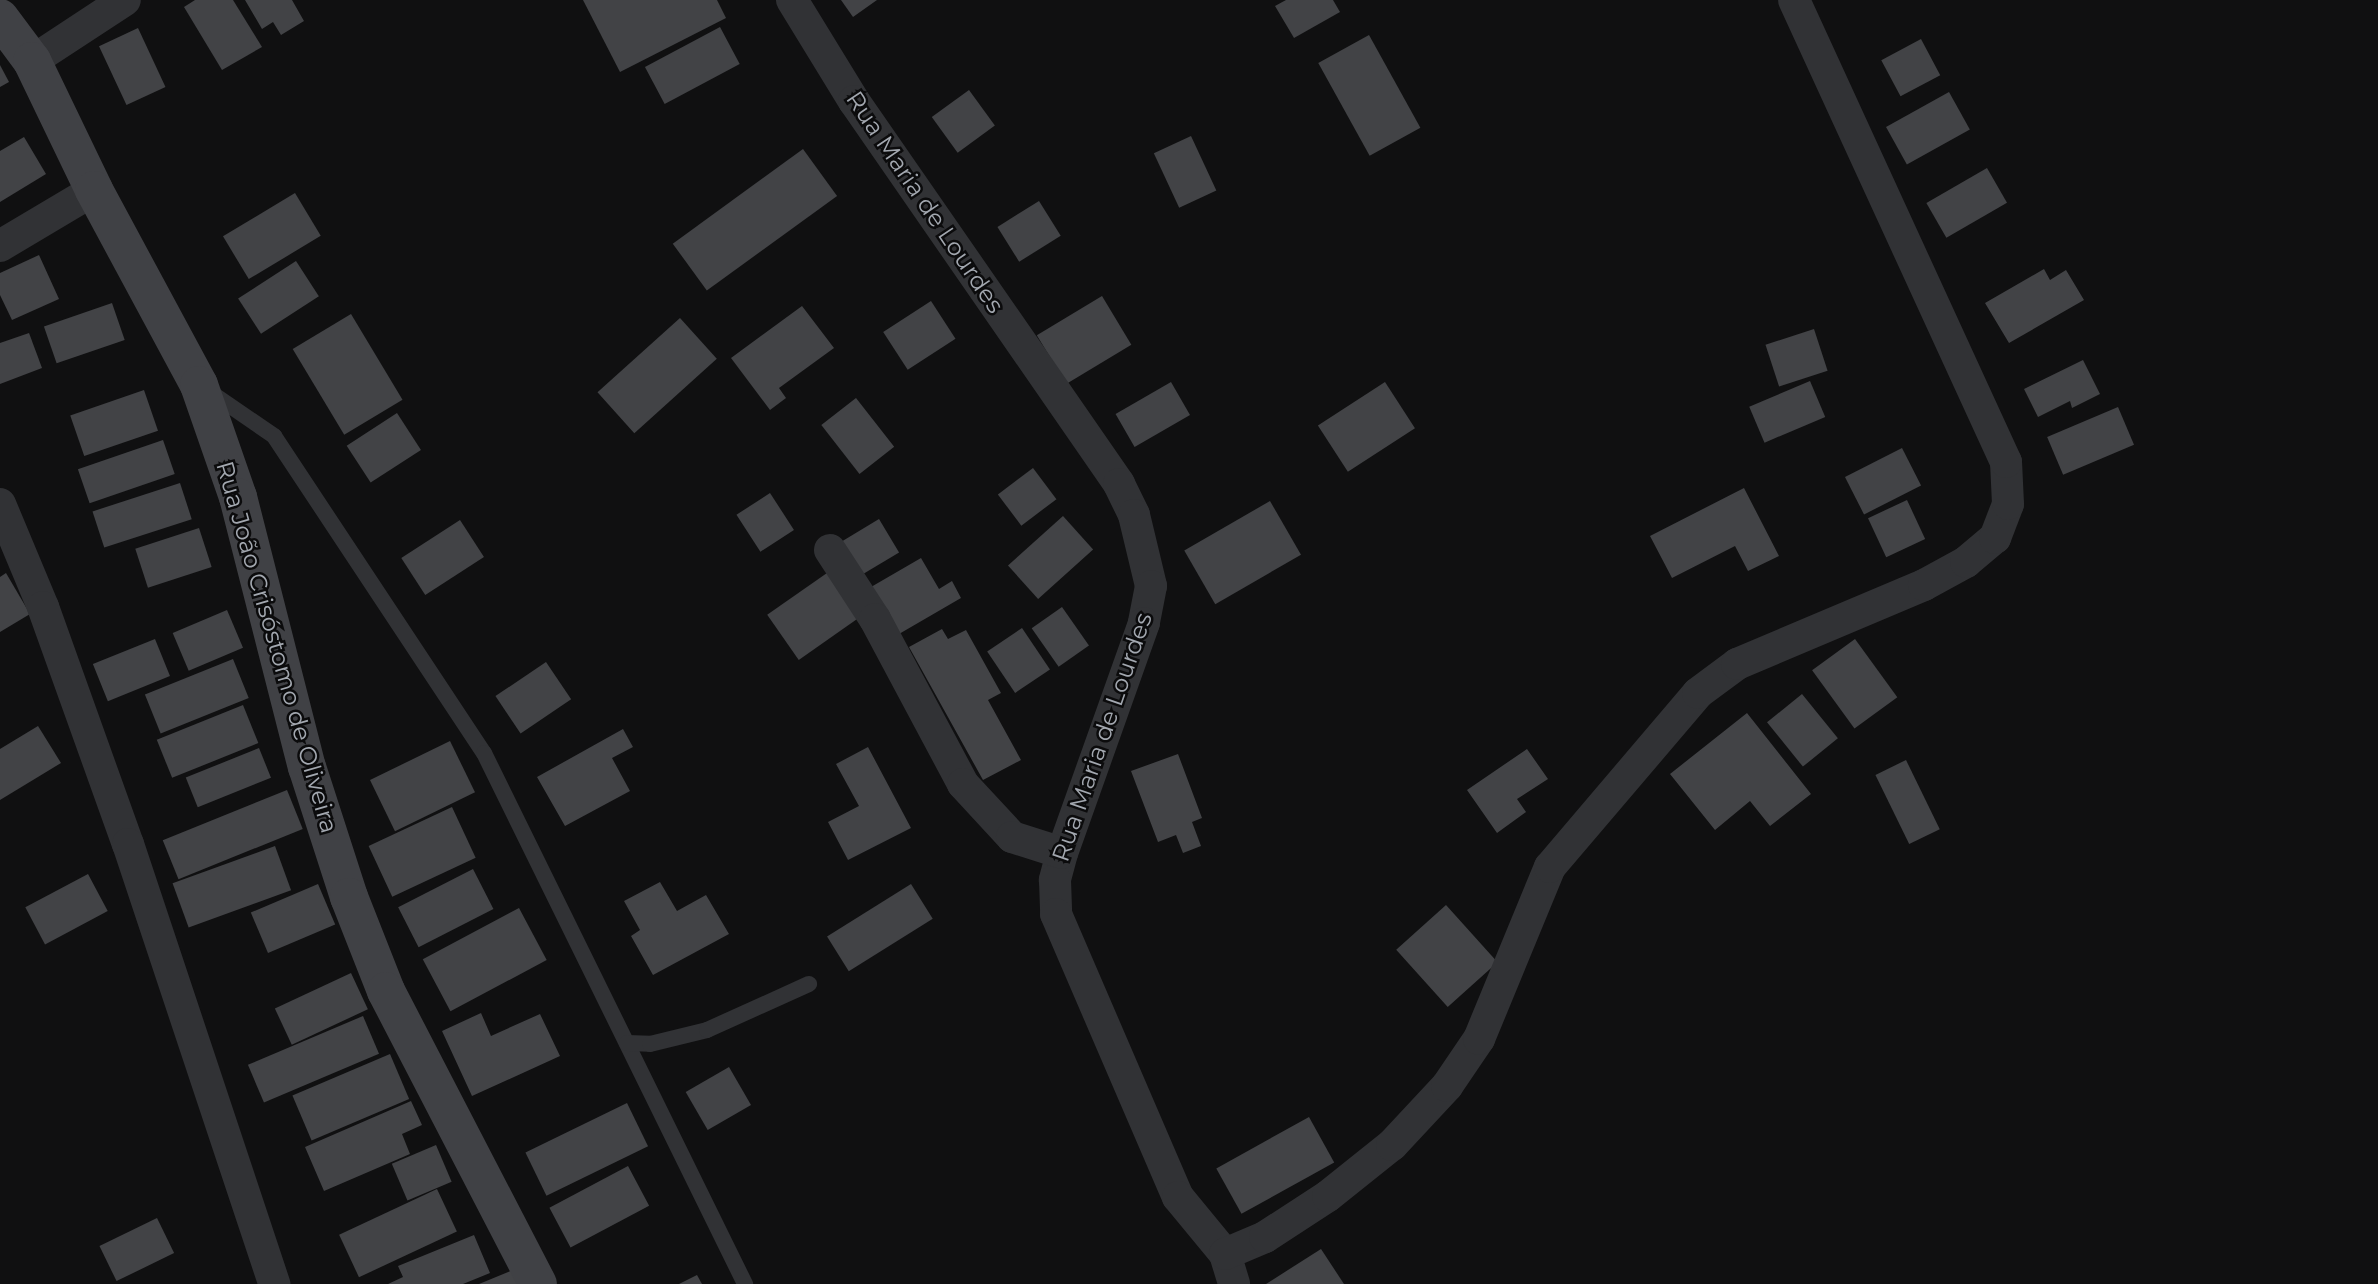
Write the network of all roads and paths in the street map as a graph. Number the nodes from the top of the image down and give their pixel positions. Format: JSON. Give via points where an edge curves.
{"nodes":[{"id":1,"x":125,"y":0,"type":"edge"},
{"id":2,"x":792,"y":0,"type":"edge"},
{"id":3,"x":1794,"y":0,"type":"edge"},
{"id":4,"x":0,"y":18,"type":"edge"},
{"id":5,"x":32,"y":61,"type":"junction"},
{"id":6,"x":94,"y":190,"type":"junction"},
{"id":7,"x":0,"y":246,"type":"edge"},
{"id":8,"x":199,"y":384,"type":"junction"},
{"id":9,"x":0,"y":504,"type":"edge"},
{"id":10,"x":830,"y":550,"type":"dead end"},
{"id":11,"x":1062,"y":853,"type":"junction"},
{"id":12,"x":809,"y":984,"type":"dead end"},
{"id":13,"x":626,"y":1043,"type":"junction"},
{"id":14,"x":1225,"y":1254,"type":"junction"},
{"id":15,"x":274,"y":1284,"type":"edge"},
{"id":16,"x":538,"y":1284,"type":"edge"},
{"id":17,"x":745,"y":1284,"type":"edge"},
{"id":18,"x":1234,"y":1284,"type":"edge"}],
"edges":[{"from":1,"to":5,"type":"street"},
{"from":2,"to":11,"type":"street","name":"Rua Maria de Lourdes","via":[[854,101],[1119,484],[1134,515],[1151,586],[1144,622]]},
{"from":3,"to":14,"type":"street","via":[[2006,462],[2008,504],[1995,538],[1966,562],[1924,585],[1737,664],[1698,694],[1550,867],[1479,1039],[1447,1086],[1392,1145],[1328,1196],[1265,1237]]},
{"from":4,"to":5,"type":"street","name":"Rua João Crisóstomo de Oliveira"},
{"from":5,"to":6,"type":"street","name":"Rua João Crisóstomo de Oliveira"},
{"from":6,"to":7,"type":"street"},
{"from":6,"to":8,"type":"street","name":"Rua João Crisóstomo de Oliveira"},
{"from":8,"to":13,"type":"lane","via":[[274,436],[484,753]]},
{"from":8,"to":16,"type":"street","name":"Rua João Crisóstomo de Oliveira","via":[[239,497],[307,767],[349,897],[386,991]]},
{"from":9,"to":15,"type":"street","via":[[43,607],[128,844]]},
{"from":10,"to":11,"type":"street","via":[[875,620],[963,784],[1012,836]]},
{"from":11,"to":14,"type":"street","name":"Rua Maria de Lourdes","via":[[1055,880],[1056,914],[1073,957],[1178,1196]]},
{"from":12,"to":13,"type":"lane","via":[[707,1030],[649,1044]]},
{"from":13,"to":17,"type":"lane"},
{"from":14,"to":18,"type":"street","name":"Rua Maria de Lourdes"}]}
